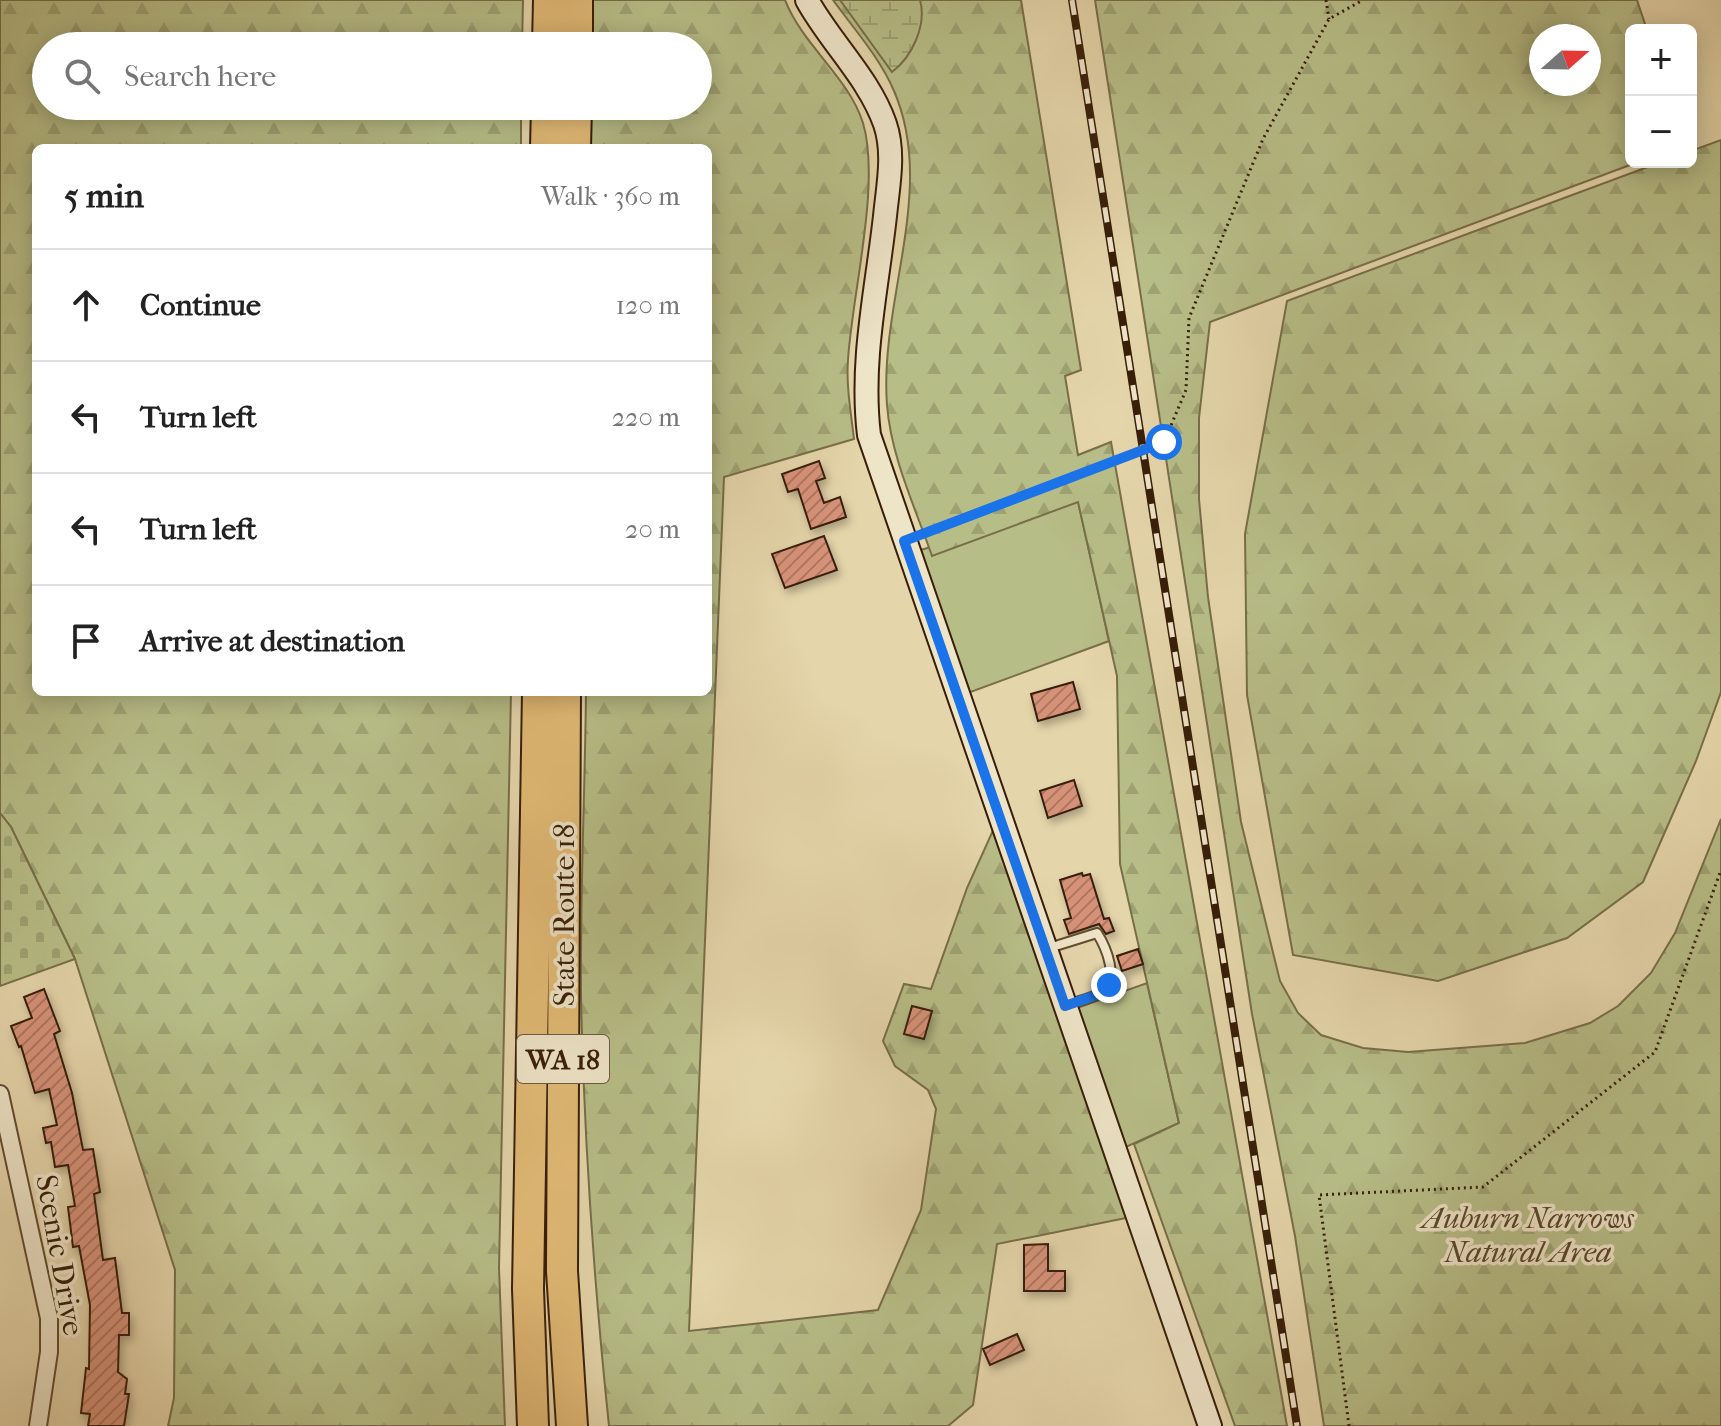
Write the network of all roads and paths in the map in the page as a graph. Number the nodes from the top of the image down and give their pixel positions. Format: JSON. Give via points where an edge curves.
{"nodes":[{"id":1,"x":549,"y":0,"type":"edge"},
{"id":2,"x":577,"y":0,"type":"edge"},
{"id":3,"x":807,"y":0,"type":"edge"},
{"id":4,"x":1326,"y":0,"type":"edge"},
{"id":5,"x":1363,"y":0,"type":"edge"},
{"id":6,"x":1329,"y":19,"type":"junction"},
{"id":7,"x":548,"y":32,"type":"edge"},
{"id":8,"x":577,"y":32,"type":"edge"},
{"id":9,"x":547,"y":120,"type":"edge"},
{"id":10,"x":576,"y":120,"type":"edge"},
{"id":11,"x":546,"y":144,"type":"edge"},
{"id":12,"x":575,"y":144,"type":"edge"},
{"id":13,"x":904,"y":541,"type":"junction"},
{"id":14,"x":538,"y":696,"type":"edge"},
{"id":15,"x":565,"y":696,"type":"edge"},
{"id":16,"x":1721,"y":870,"type":"edge"},
{"id":17,"x":1045,"y":950,"type":"junction"},
{"id":18,"x":1065,"y":1006,"type":"junction"},
{"id":19,"x":0,"y":1094,"type":"edge"},
{"id":20,"x":562,"y":1211,"type":"junction"},
{"id":21,"x":38,"y":1426,"type":"edge"},
{"id":22,"x":533,"y":1426,"type":"edge"},
{"id":23,"x":572,"y":1426,"type":"edge"},
{"id":24,"x":590,"y":1426,"type":"edge"},
{"id":25,"x":1210,"y":1426,"type":"edge"},
{"id":26,"x":1349,"y":1426,"type":"edge"}],
"edges":[{"from":1,"to":7,"type":"highway"},
{"from":2,"to":8,"type":"highway"},
{"from":3,"to":13,"type":"main road","via":[[886,126],[891,161],[865,398],[869,435]]},
{"from":4,"to":6,"type":"path"},
{"from":5,"to":6,"type":"path"},
{"from":6,"to":13,"type":"path","via":[[1263,139],[1189,318],[1186,390],[1164,442]]},
{"from":9,"to":11,"type":"highway"},
{"from":10,"to":12,"type":"highway"},
{"from":13,"to":17,"type":"main road"},
{"from":14,"to":22,"type":"highway","name":"State Route 18","number":"WA 18","via":[[528,1289]]},
{"from":15,"to":20,"type":"highway","name":"State Route 18","number":"WA 18"},
{"from":16,"to":26,"type":"path","via":[[1655,1052],[1483,1187],[1319,1195]]},
{"from":17,"to":18,"type":"main road"},
{"from":17,"to":18,"type":"lane","via":[[1092,932],[1100,937],[1111,970],[1109,985],[1102,993]]},
{"from":18,"to":25,"type":"main road"},
{"from":19,"to":21,"type":"street","name":"Scenic Drive","via":[[49,1318]]},
{"from":20,"to":23,"type":"highway","name":"State Route 18","number":"WA 18"},
{"from":20,"to":24,"type":"highway"}]}
